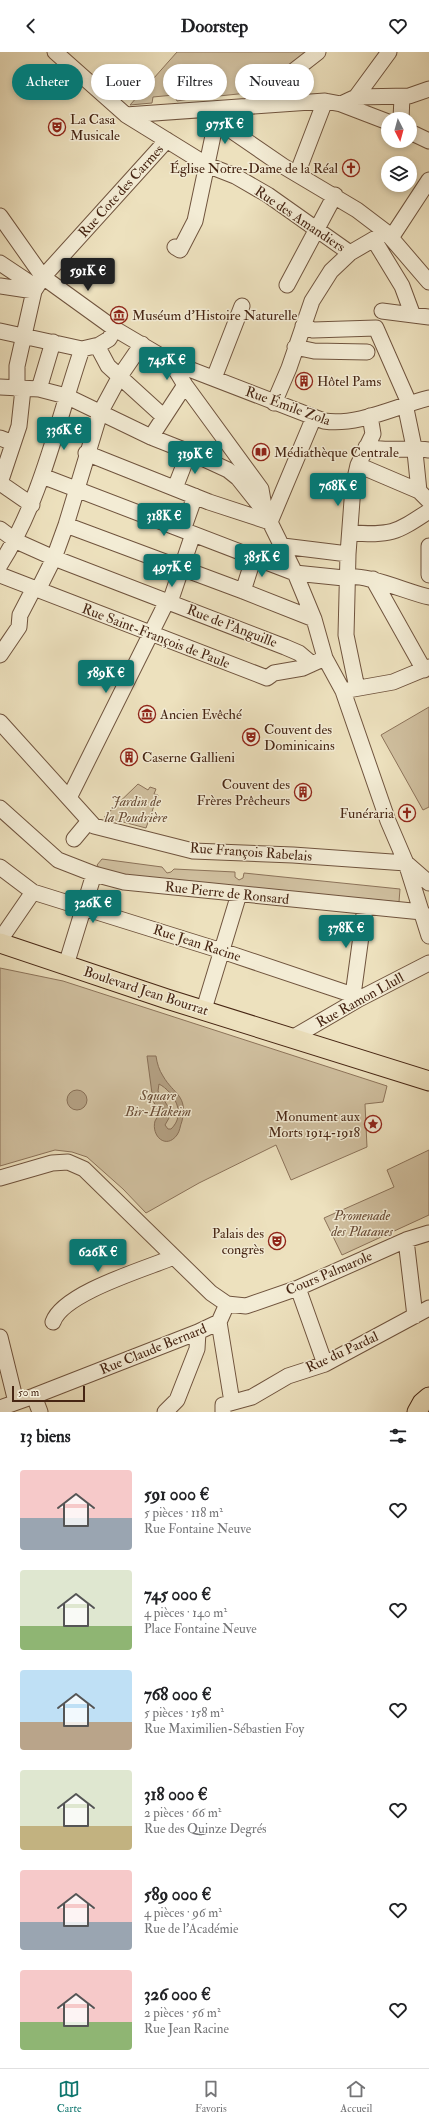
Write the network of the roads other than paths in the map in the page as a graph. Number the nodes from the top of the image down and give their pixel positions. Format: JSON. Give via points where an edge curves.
{"nodes":[{"id":1,"x":55,"y":52,"type":"edge"},
{"id":2,"x":318,"y":52,"type":"edge"},
{"id":3,"x":388,"y":52,"type":"edge"},
{"id":4,"x":429,"y":89,"type":"edge"},
{"id":5,"x":402,"y":97,"type":"junction"},
{"id":6,"x":356,"y":98,"type":"junction"},
{"id":7,"x":325,"y":101,"type":"junction"},
{"id":8,"x":250,"y":104,"type":"junction"},
{"id":9,"x":341,"y":104,"type":"junction"},
{"id":10,"x":401,"y":112,"type":"edge"},
{"id":11,"x":218,"y":114,"type":"junction"},
{"id":12,"x":126,"y":115,"type":"junction"},
{"id":13,"x":381,"y":119,"type":"edge"},
{"id":14,"x":417,"y":135,"type":"edge"},
{"id":15,"x":167,"y":140,"type":"junction"},
{"id":16,"x":429,"y":141,"type":"edge"},
{"id":17,"x":208,"y":165,"type":"junction"},
{"id":18,"x":297,"y":174,"type":"junction"},
{"id":19,"x":429,"y":180,"type":"edge"},
{"id":20,"x":335,"y":195,"type":"junction"},
{"id":21,"x":2,"y":223,"type":"edge"},
{"id":22,"x":316,"y":230,"type":"junction"},
{"id":23,"x":384,"y":237,"type":"junction"},
{"id":24,"x":177,"y":248,"type":"dead end"},
{"id":25,"x":350,"y":253,"type":"junction"},
{"id":26,"x":0,"y":263,"type":"edge"},
{"id":27,"x":429,"y":282,"type":"edge"},
{"id":28,"x":37,"y":285,"type":"junction"},
{"id":29,"x":287,"y":285,"type":"dead end"},
{"id":30,"x":0,"y":286,"type":"edge"},
{"id":31,"x":242,"y":306,"type":"dead end"},
{"id":32,"x":382,"y":310,"type":"dead end"},
{"id":33,"x":412,"y":313,"type":"junction"},
{"id":34,"x":429,"y":317,"type":"edge"},
{"id":35,"x":303,"y":326,"type":"junction"},
{"id":36,"x":115,"y":329,"type":"junction"},
{"id":37,"x":0,"y":330,"type":"edge"},
{"id":38,"x":23,"y":336,"type":"junction"},
{"id":39,"x":53,"y":342,"type":"junction"},
{"id":40,"x":142,"y":344,"type":"junction"},
{"id":41,"x":99,"y":345,"type":"junction"},
{"id":42,"x":295,"y":347,"type":"junction"},
{"id":43,"x":82,"y":349,"type":"junction"},
{"id":44,"x":367,"y":352,"type":"dead end"},
{"id":45,"x":171,"y":362,"type":"junction"},
{"id":46,"x":120,"y":376,"type":"junction"},
{"id":47,"x":214,"y":378,"type":"junction"},
{"id":48,"x":185,"y":385,"type":"junction"},
{"id":49,"x":0,"y":387,"type":"edge"},
{"id":50,"x":20,"y":389,"type":"junction"},
{"id":51,"x":40,"y":389,"type":"junction"},
{"id":52,"x":66,"y":396,"type":"junction"},
{"id":53,"x":429,"y":398,"type":"edge"},
{"id":54,"x":274,"y":403,"type":"junction"},
{"id":55,"x":407,"y":403,"type":"junction"},
{"id":56,"x":100,"y":413,"type":"junction"},
{"id":57,"x":370,"y":416,"type":"junction"},
{"id":58,"x":164,"y":417,"type":"junction"},
{"id":59,"x":314,"y":417,"type":"junction"},
{"id":60,"x":151,"y":437,"type":"junction"},
{"id":61,"x":7,"y":441,"type":"edge"},
{"id":62,"x":366,"y":447,"type":"junction"},
{"id":63,"x":422,"y":449,"type":"edge"},
{"id":64,"x":189,"y":452,"type":"junction"},
{"id":65,"x":86,"y":453,"type":"junction"},
{"id":66,"x":358,"y":465,"type":"junction"},
{"id":67,"x":42,"y":476,"type":"junction"},
{"id":68,"x":0,"y":483,"type":"edge"},
{"id":69,"x":175,"y":488,"type":"junction"},
{"id":70,"x":77,"y":489,"type":"junction"},
{"id":71,"x":195,"y":496,"type":"junction"},
{"id":72,"x":424,"y":496,"type":"edge"},
{"id":73,"x":32,"y":505,"type":"junction"},
{"id":74,"x":429,"y":511,"type":"edge"},
{"id":75,"x":267,"y":517,"type":"junction"},
{"id":76,"x":66,"y":525,"type":"junction"},
{"id":77,"x":0,"y":529,"type":"edge"},
{"id":78,"x":188,"y":532,"type":"junction"},
{"id":79,"x":350,"y":533,"type":"junction"},
{"id":80,"x":16,"y":541,"type":"junction"},
{"id":81,"x":283,"y":546,"type":"junction"},
{"id":82,"x":429,"y":546,"type":"edge"},
{"id":83,"x":348,"y":554,"type":"junction"},
{"id":84,"x":254,"y":557,"type":"junction"},
{"id":85,"x":54,"y":558,"type":"junction"},
{"id":86,"x":0,"y":565,"type":"edge"},
{"id":87,"x":182,"y":567,"type":"junction"},
{"id":88,"x":295,"y":573,"type":"junction"},
{"id":89,"x":0,"y":575,"type":"edge"},
{"id":90,"x":429,"y":575,"type":"edge"},
{"id":91,"x":348,"y":577,"type":"junction"},
{"id":92,"x":373,"y":579,"type":"junction"},
{"id":93,"x":36,"y":589,"type":"junction"},
{"id":94,"x":244,"y":591,"type":"junction"},
{"id":95,"x":429,"y":597,"type":"edge"},
{"id":96,"x":169,"y":602,"type":"junction"},
{"id":97,"x":314,"y":619,"type":"junction"},
{"id":98,"x":152,"y":634,"type":"junction"},
{"id":99,"x":0,"y":655,"type":"edge"},
{"id":100,"x":319,"y":661,"type":"junction"},
{"id":101,"x":426,"y":669,"type":"edge"},
{"id":102,"x":358,"y":688,"type":"junction"},
{"id":103,"x":343,"y":691,"type":"junction"},
{"id":104,"x":0,"y":722,"type":"edge"},
{"id":105,"x":69,"y":798,"type":"junction"},
{"id":106,"x":0,"y":808,"type":"edge"},
{"id":107,"x":89,"y":821,"type":"junction"},
{"id":108,"x":74,"y":839,"type":"dead end"},
{"id":109,"x":406,"y":863,"type":"junction"},
{"id":110,"x":0,"y":866,"type":"edge"},
{"id":111,"x":94,"y":874,"type":"junction"},
{"id":112,"x":423,"y":888,"type":"edge"},
{"id":113,"x":33,"y":892,"type":"junction"},
{"id":114,"x":239,"y":894,"type":"junction"},
{"id":115,"x":364,"y":907,"type":"junction"},
{"id":116,"x":84,"y":908,"type":"junction"},
{"id":117,"x":422,"y":912,"type":"junction"},
{"id":118,"x":429,"y":936,"type":"edge"},
{"id":119,"x":0,"y":942,"type":"edge"},
{"id":120,"x":222,"y":951,"type":"junction"},
{"id":121,"x":429,"y":963,"type":"edge"},
{"id":122,"x":66,"y":965,"type":"junction"},
{"id":123,"x":356,"y":997,"type":"junction"},
{"id":124,"x":204,"y":1009,"type":"junction"},
{"id":125,"x":292,"y":1038,"type":"junction"},
{"id":126,"x":429,"y":1081,"type":"edge"},
{"id":127,"x":0,"y":1178,"type":"edge"},
{"id":128,"x":429,"y":1233,"type":"edge"},
{"id":129,"x":406,"y":1240,"type":"junction"},
{"id":130,"x":174,"y":1257,"type":"junction"},
{"id":131,"x":298,"y":1288,"type":"junction"},
{"id":132,"x":227,"y":1304,"type":"junction"},
{"id":133,"x":429,"y":1308,"type":"edge"},
{"id":134,"x":415,"y":1316,"type":"junction"},
{"id":135,"x":53,"y":1322,"type":"dead end"},
{"id":136,"x":219,"y":1322,"type":"junction"},
{"id":137,"x":198,"y":1332,"type":"junction"},
{"id":138,"x":0,"y":1337,"type":"edge"},
{"id":139,"x":325,"y":1364,"type":"junction"},
{"id":140,"x":34,"y":1396,"type":"junction"},
{"id":141,"x":16,"y":1402,"type":"junction"},
{"id":142,"x":228,"y":1407,"type":"edge"},
{"id":143,"x":0,"y":1408,"type":"edge"},
{"id":144,"x":40,"y":1412,"type":"edge"},
{"id":145,"x":165,"y":1412,"type":"edge"}],
"edges":[{"from":1,"to":12,"type":"street","name":"Rue des Amandiers"},
{"from":2,"to":8,"type":"street"},
{"from":3,"to":6,"type":"street"},
{"from":4,"to":5,"type":"street"},
{"from":5,"to":6,"type":"street"},
{"from":5,"to":10,"type":"street"},
{"from":6,"to":9,"type":"street"},
{"from":7,"to":8,"type":"street"},
{"from":7,"to":9,"type":"street"},
{"from":7,"to":18,"type":"street"},
{"from":8,"to":11,"type":"street"},
{"from":9,"to":13,"type":"street"},
{"from":11,"to":12,"type":"street"},
{"from":11,"to":17,"type":"street"},
{"from":11,"to":18,"type":"street"},
{"from":12,"to":15,"type":"street","name":"Rue des Amandiers"},
{"from":14,"to":16,"type":"street"},
{"from":15,"to":17,"type":"street","name":"Rue des Amandiers"},
{"from":15,"to":28,"type":"street","name":"Rue Cote des Carmes","via":[[113,205]]},
{"from":17,"to":22,"type":"street","name":"Rue des Amandiers","via":[[235,176],[268,195]]},
{"from":17,"to":24,"type":"street","via":[[195,220]]},
{"from":18,"to":20,"type":"street"},
{"from":19,"to":23,"type":"street"},
{"from":20,"to":22,"type":"street"},
{"from":20,"to":23,"type":"street"},
{"from":21,"to":28,"type":"street"},
{"from":22,"to":25,"type":"street","name":"Rue des Amandiers"},
{"from":22,"to":29,"type":"street"},
{"from":23,"to":25,"type":"street"},
{"from":23,"to":27,"type":"street"},
{"from":23,"to":33,"type":"street"},
{"from":25,"to":35,"type":"street","via":[[330,271],[312,301]]},
{"from":26,"to":28,"type":"street","name":"Rue Émile Zola"},
{"from":28,"to":30,"type":"street"},
{"from":28,"to":36,"type":"street","name":"Rue Émile Zola"},
{"from":28,"to":38,"type":"street"},
{"from":31,"to":47,"type":"street"},
{"from":32,"to":33,"type":"street"},
{"from":33,"to":34,"type":"street"},
{"from":35,"to":42,"type":"street"},
{"from":35,"to":55,"type":"street","via":[[313,330],[376,328]]},
{"from":36,"to":40,"type":"street","name":"Rue Émile Zola"},
{"from":36,"to":41,"type":"street","via":[[109,339]]},
{"from":37,"to":38,"type":"street"},
{"from":38,"to":39,"type":"street"},
{"from":38,"to":50,"type":"street","via":[[17,366]]},
{"from":39,"to":43,"type":"street"},
{"from":39,"to":51,"type":"street"},
{"from":40,"to":45,"type":"street","name":"Rue Émile Zola"},
{"from":40,"to":46,"type":"street"},
{"from":41,"to":43,"type":"street"},
{"from":41,"to":46,"type":"street","via":[[108,366]]},
{"from":42,"to":44,"type":"street","via":[[314,351]]},
{"from":42,"to":54,"type":"street"},
{"from":43,"to":52,"type":"street"},
{"from":45,"to":47,"type":"street","name":"Rue Émile Zola"},
{"from":45,"to":48,"type":"street"},
{"from":46,"to":56,"type":"street"},
{"from":46,"to":58,"type":"street"},
{"from":47,"to":54,"type":"street","name":"Rue Émile Zola"},
{"from":48,"to":58,"type":"street"},
{"from":48,"to":75,"type":"street","via":[[261,489]]},
{"from":49,"to":50,"type":"street"},
{"from":50,"to":51,"type":"street"},
{"from":50,"to":61,"type":"street","via":[[19,426]]},
{"from":51,"to":52,"type":"street"},
{"from":52,"to":56,"type":"street"},
{"from":52,"to":67,"type":"street"},
{"from":53,"to":55,"type":"street","name":"Rue Émile Zola"},
{"from":54,"to":59,"type":"street","name":"Rue Émile Zola"},
{"from":55,"to":57,"type":"street","name":"Rue Émile Zola"},
{"from":55,"to":63,"type":"street"},
{"from":56,"to":60,"type":"street"},
{"from":56,"to":65,"type":"street"},
{"from":57,"to":59,"type":"street","name":"Rue Émile Zola","via":[[337,423]]},
{"from":57,"to":62,"type":"street","via":[[373,434]]},
{"from":58,"to":60,"type":"street"},
{"from":59,"to":75,"type":"street"},
{"from":60,"to":64,"type":"street"},
{"from":61,"to":68,"type":"street"},
{"from":62,"to":63,"type":"street","via":[[381,450]]},
{"from":62,"to":66,"type":"street"},
{"from":63,"to":72,"type":"street"},
{"from":64,"to":69,"type":"street"},
{"from":64,"to":75,"type":"street","via":[[228,470],[238,478]]},
{"from":65,"to":69,"type":"street"},
{"from":65,"to":70,"type":"street"},
{"from":66,"to":72,"type":"street"},
{"from":66,"to":79,"type":"street","via":[[353,487]]},
{"from":67,"to":70,"type":"street"},
{"from":67,"to":73,"type":"street"},
{"from":68,"to":73,"type":"street"},
{"from":69,"to":71,"type":"street"},
{"from":70,"to":76,"type":"street"},
{"from":70,"to":78,"type":"street"},
{"from":71,"to":75,"type":"street"},
{"from":71,"to":78,"type":"street"},
{"from":73,"to":80,"type":"street"},
{"from":74,"to":79,"type":"street","via":[[392,533]]},
{"from":75,"to":81,"type":"street"},
{"from":76,"to":85,"type":"street"},
{"from":76,"to":87,"type":"street"},
{"from":77,"to":80,"type":"street","name":"Rue de l'Anguille"},
{"from":78,"to":84,"type":"street"},
{"from":78,"to":87,"type":"street"},
{"from":79,"to":83,"type":"street"},
{"from":80,"to":85,"type":"street","name":"Rue de l'Anguille"},
{"from":80,"to":86,"type":"street"},
{"from":81,"to":83,"type":"street"},
{"from":81,"to":88,"type":"street"},
{"from":82,"to":90,"type":"street"},
{"from":83,"to":91,"type":"street"},
{"from":84,"to":88,"type":"street"},
{"from":84,"to":94,"type":"street"},
{"from":85,"to":93,"type":"street"},
{"from":85,"to":96,"type":"street","name":"Rue de l'Anguille"},
{"from":87,"to":94,"type":"street"},
{"from":87,"to":96,"type":"street"},
{"from":88,"to":91,"type":"street"},
{"from":88,"to":97,"type":"street"},
{"from":89,"to":93,"type":"street","name":"Rue Saint-François de Paule"},
{"from":91,"to":92,"type":"street"},
{"from":91,"to":102,"type":"street","via":[[346,635]]},
{"from":92,"to":95,"type":"street","via":[[410,593]]},
{"from":92,"to":101,"type":"street","via":[[392,616]]},
{"from":93,"to":98,"type":"street","name":"Rue Saint-François de Paule"},
{"from":93,"to":99,"type":"street","via":[[20,615],[19,628]]},
{"from":94,"to":97,"type":"street"},
{"from":96,"to":98,"type":"street"},
{"from":96,"to":100,"type":"street","name":"Rue de l'Anguille"},
{"from":97,"to":100,"type":"street"},
{"from":98,"to":100,"type":"street","name":"Rue Saint-François de Paule","via":[[267,678],[274,673],[304,668]]},
{"from":98,"to":105,"type":"street"},
{"from":100,"to":103,"type":"street"},
{"from":101,"to":102,"type":"street","via":[[393,682]]},
{"from":102,"to":103,"type":"street"},
{"from":103,"to":109,"type":"street","via":[[388,821]]},
{"from":104,"to":105,"type":"street","name":"Rue François Rabelais"},
{"from":105,"to":107,"type":"street","name":"Rue François Rabelais"},
{"from":106,"to":111,"type":"street","name":"Rue Pierre de Ronsard","via":[[58,860]]},
{"from":107,"to":108,"type":"street"},
{"from":107,"to":109,"type":"street","name":"Rue François Rabelais","via":[[94,826],[193,851]]},
{"from":109,"to":112,"type":"street"},
{"from":110,"to":113,"type":"street"},
{"from":111,"to":114,"type":"street","name":"Rue Pierre de Ronsard","via":[[124,882]]},
{"from":111,"to":116,"type":"street"},
{"from":112,"to":117,"type":"street"},
{"from":113,"to":116,"type":"street","name":"Rue Jean Racine"},
{"from":113,"to":119,"type":"street"},
{"from":114,"to":115,"type":"street","name":"Rue Pierre de Ronsard"},
{"from":114,"to":120,"type":"street"},
{"from":115,"to":117,"type":"street","name":"Rue Pierre de Ronsard"},
{"from":115,"to":123,"type":"street"},
{"from":116,"to":120,"type":"street","name":"Rue Jean Racine"},
{"from":116,"to":122,"type":"street"},
{"from":117,"to":118,"type":"street"},
{"from":119,"to":122,"type":"main road","name":"Boulevard Jean Bourrat"},
{"from":120,"to":123,"type":"street","name":"Rue Jean Racine"},
{"from":120,"to":124,"type":"street"},
{"from":121,"to":123,"type":"street","name":"Rue Ramon Llull"},
{"from":122,"to":124,"type":"main road","name":"Boulevard Jean Bourrat"},
{"from":123,"to":125,"type":"street","name":"Rue Ramon Llull"},
{"from":124,"to":125,"type":"main road","name":"Boulevard Jean Bourrat"},
{"from":125,"to":126,"type":"main road","name":"Boulevard Jean Bourrat"},
{"from":127,"to":130,"type":"street","via":[[52,1163],[68,1162],[84,1169]]},
{"from":128,"to":129,"type":"street","name":"Cours Palmarole"},
{"from":129,"to":131,"type":"street","name":"Cours Palmarole"},
{"from":129,"to":134,"type":"street"},
{"from":130,"to":132,"type":"street","via":[[211,1293]]},
{"from":130,"to":135,"type":"street","via":[[79,1296],[56,1314]]},
{"from":131,"to":132,"type":"street","name":"Cours Palmarole","via":[[246,1306]]},
{"from":131,"to":139,"type":"street"},
{"from":132,"to":136,"type":"street","name":"Rue Claude Bernard"},
{"from":133,"to":134,"type":"street","name":"Rue du Pardal"},
{"from":134,"to":139,"type":"street","name":"Rue du Pardal"},
{"from":136,"to":137,"type":"street","name":"Rue Claude Bernard"},
{"from":136,"to":142,"type":"street"},
{"from":137,"to":140,"type":"street","name":"Rue Claude Bernard"},
{"from":137,"to":145,"type":"street","via":[[197,1349],[177,1400]]},
{"from":138,"to":141,"type":"street"},
{"from":139,"to":142,"type":"street","name":"Rue du Pardal","via":[[288,1376],[252,1397]]},
{"from":140,"to":141,"type":"street","name":"Rue Claude Bernard"},
{"from":140,"to":144,"type":"street"},
{"from":141,"to":143,"type":"street","name":"Rue Claude Bernard"}]}
